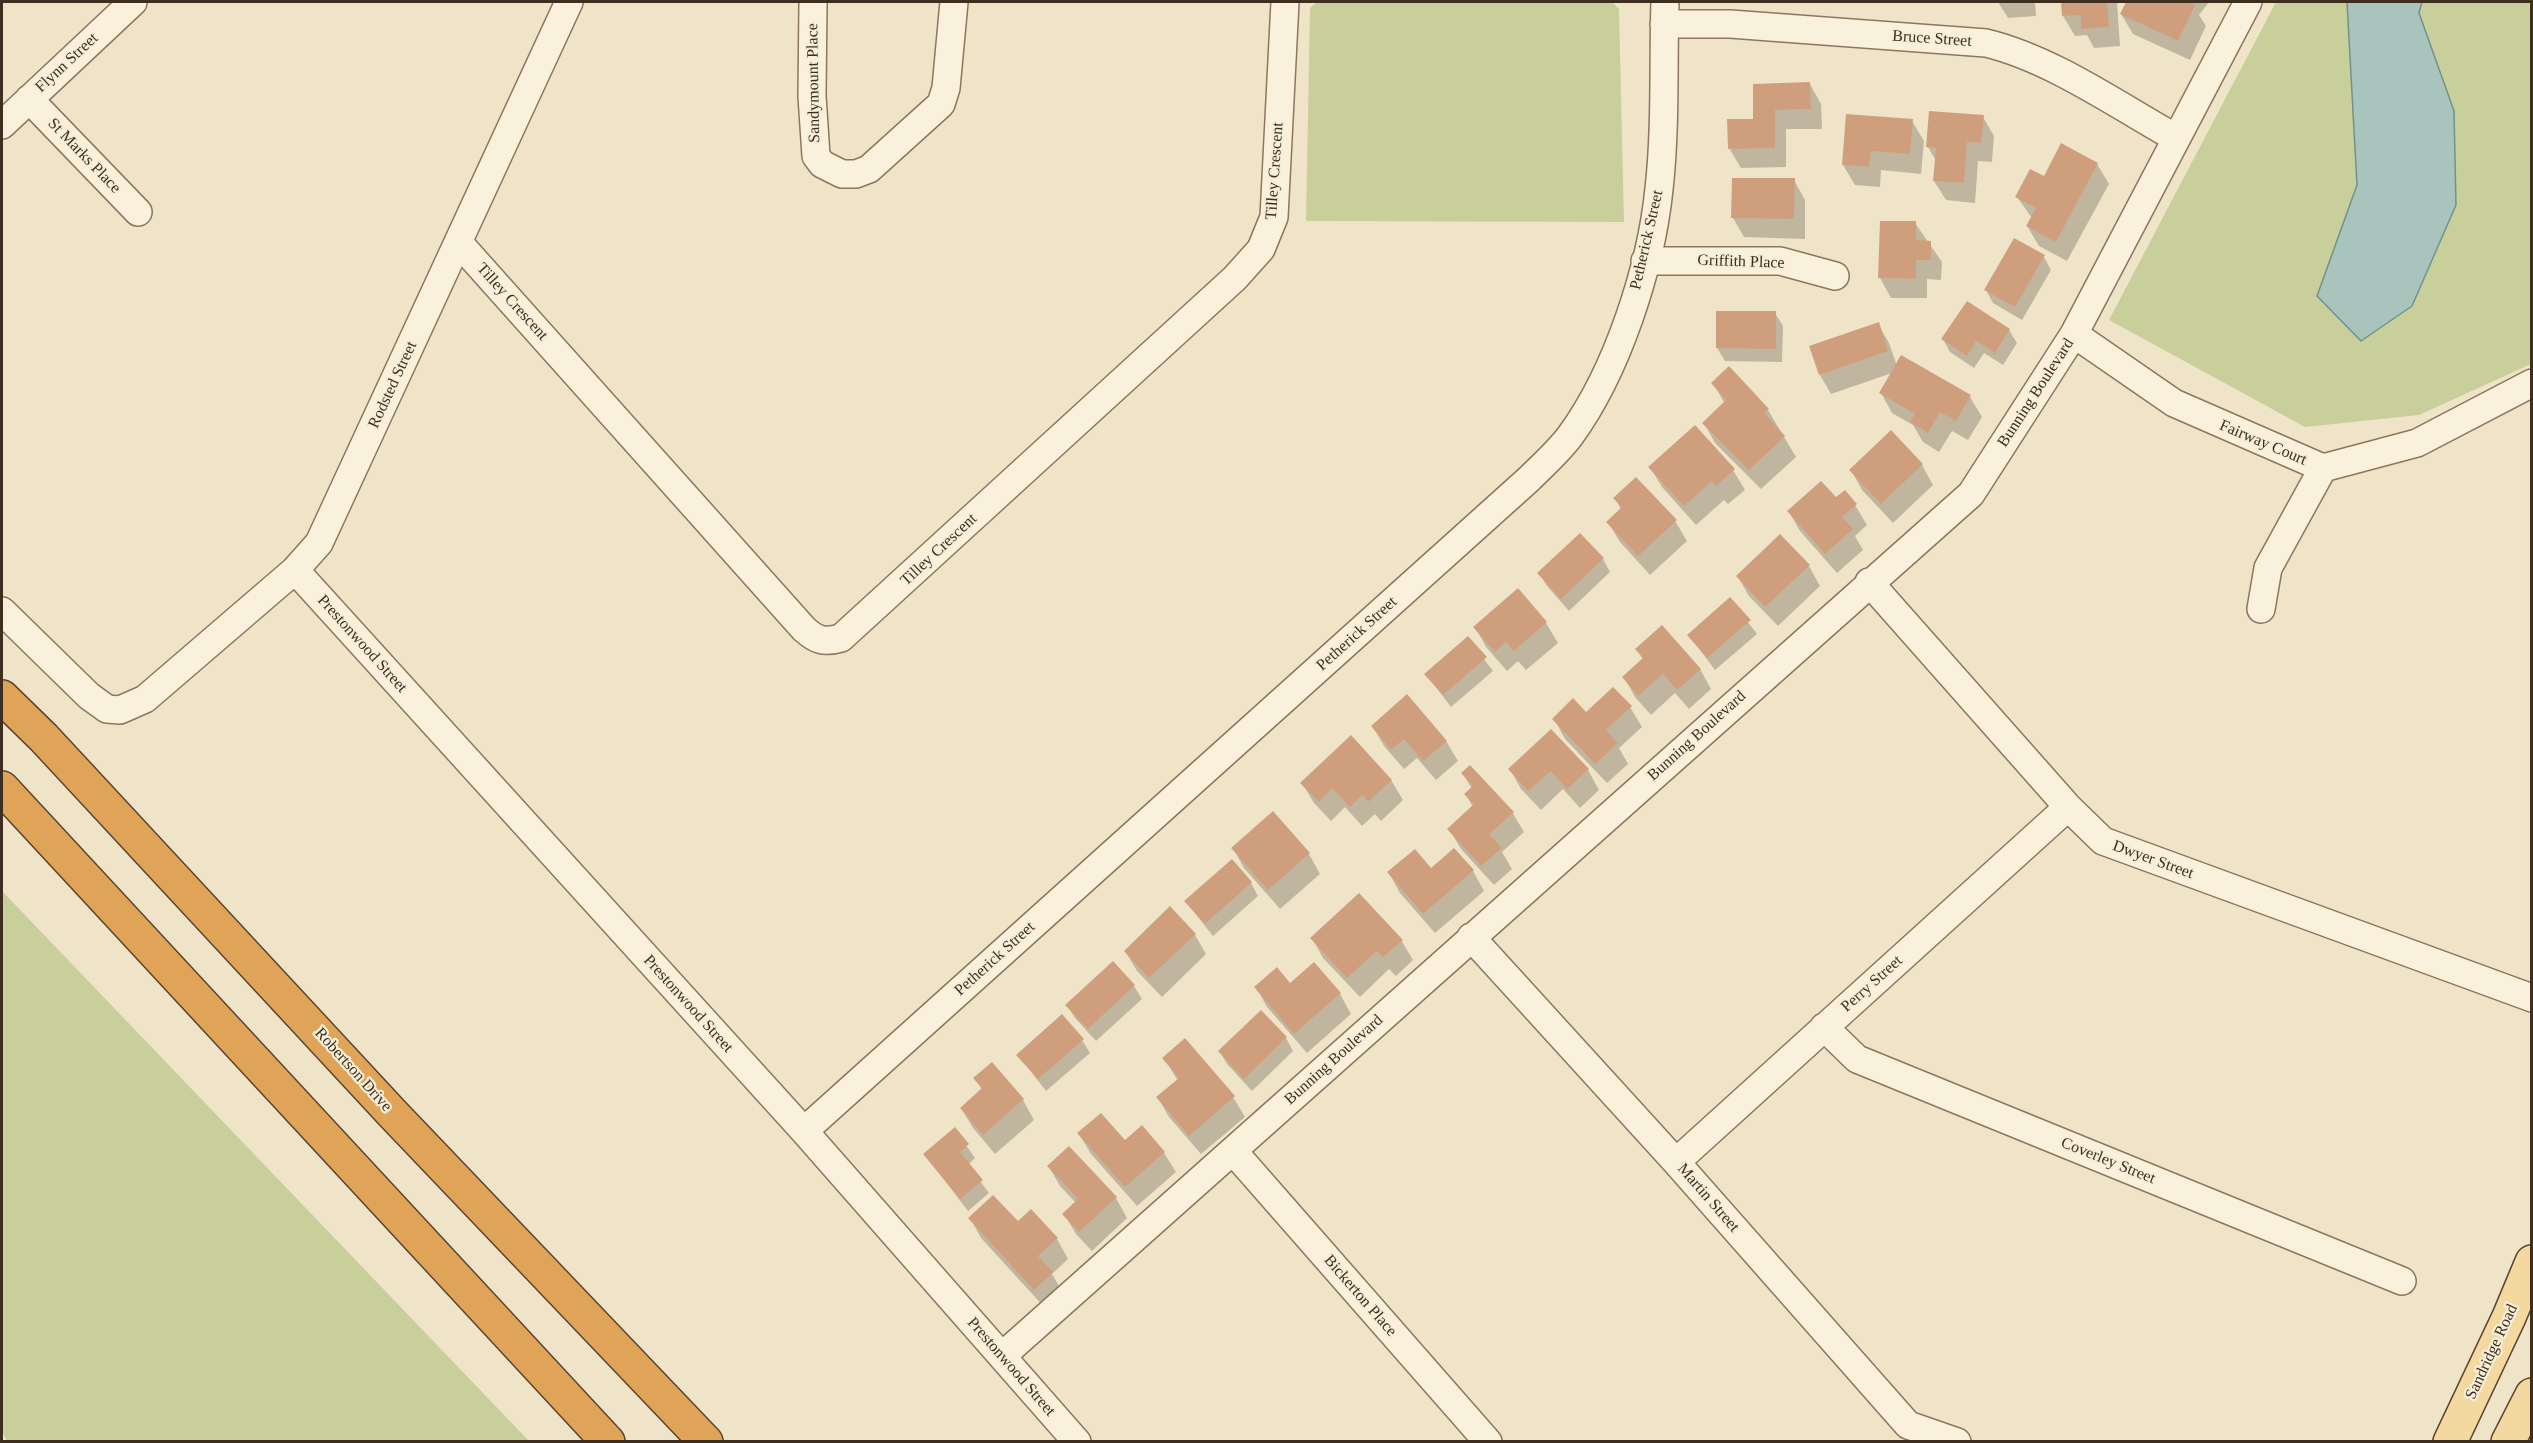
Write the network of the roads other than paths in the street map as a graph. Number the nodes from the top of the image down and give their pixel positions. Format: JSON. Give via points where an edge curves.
{"nodes":[{"id":1,"x":133,"y":2,"type":"edge"},
{"id":2,"x":568,"y":2,"type":"edge"},
{"id":3,"x":813,"y":2,"type":"edge"},
{"id":4,"x":954,"y":2,"type":"edge"},
{"id":5,"x":1285,"y":2,"type":"edge"},
{"id":6,"x":2248,"y":2,"type":"edge"},
{"id":7,"x":1665,"y":13,"type":"edge"},
{"id":8,"x":29,"y":99,"type":"junction"},
{"id":9,"x":2,"y":125,"type":"edge"},
{"id":10,"x":2176,"y":138,"type":"junction"},
{"id":11,"x":138,"y":212,"type":"dead end"},
{"id":12,"x":459,"y":243,"type":"junction"},
{"id":13,"x":1645,"y":261,"type":"junction"},
{"id":14,"x":1835,"y":276,"type":"dead end"},
{"id":15,"x":2074,"y":334,"type":"junction"},
{"id":16,"x":2532,"y":383,"type":"edge"},
{"id":17,"x":2323,"y":468,"type":"junction"},
{"id":18,"x":295,"y":570,"type":"junction"},
{"id":19,"x":1869,"y":582,"type":"junction"},
{"id":20,"x":2261,"y":609,"type":"dead end"},
{"id":21,"x":2,"y":611,"type":"edge"},
{"id":22,"x":2,"y":697,"type":"edge"},
{"id":23,"x":2,"y":788,"type":"edge"},
{"id":24,"x":2068,"y":807,"type":"junction"},
{"id":25,"x":1471,"y":937,"type":"junction"},
{"id":26,"x":2532,"y":998,"type":"edge"},
{"id":27,"x":1824,"y":1027,"type":"junction"},
{"id":28,"x":804,"y":1131,"type":"junction"},
{"id":29,"x":1233,"y":1151,"type":"junction"},
{"id":30,"x":1676,"y":1162,"type":"junction"},
{"id":31,"x":2532,"y":1262,"type":"edge"},
{"id":32,"x":2532,"y":1280,"type":"edge"},
{"id":33,"x":2402,"y":1281,"type":"dead end"},
{"id":34,"x":2509,"y":1317,"type":"junction"},
{"id":35,"x":1002,"y":1356,"type":"junction"},
{"id":36,"x":2532,"y":1395,"type":"edge"},
{"id":37,"x":1945,"y":1440,"type":"edge"},
{"id":38,"x":608,"y":1442,"type":"edge"},
{"id":39,"x":706,"y":1442,"type":"edge"},
{"id":40,"x":1077,"y":1442,"type":"edge"},
{"id":41,"x":1488,"y":1442,"type":"edge"},
{"id":42,"x":2450,"y":1442,"type":"edge"},
{"id":43,"x":2508,"y":1442,"type":"edge"}],
"edges":[{"from":1,"to":8,"type":"street","name":"Flynn Street"},
{"from":2,"to":12,"type":"street","name":"Rodsted Street"},
{"from":3,"to":4,"type":"street","name":"Sandymount Place","via":[[816,156],[830,170],[856,174],[869,169],[941,104]]},
{"from":5,"to":12,"type":"street","name":"Tilley Crescent","via":[[1274,217],[1261,249],[1235,278],[840,638],[827,642],[804,629]]},
{"from":6,"to":10,"type":"street","name":"Bunning Boulevard"},
{"from":7,"to":10,"type":"street","name":"Bruce Street","via":[[1730,24],[1986,43],[2013,49]]},
{"from":7,"to":13,"type":"street","name":"Petherick Street","via":[[1659,188]]},
{"from":8,"to":9,"type":"street","name":"Flynn Street"},
{"from":8,"to":11,"type":"street","name":"St Marks Place"},
{"from":10,"to":15,"type":"street","name":"Bunning Boulevard"},
{"from":12,"to":18,"type":"street","name":"Rodsted Street","via":[[319,543]]},
{"from":13,"to":14,"type":"street","name":"Griffith Place","via":[[1780,261]]},
{"from":13,"to":28,"type":"street","name":"Petherick Street","via":[[1606,376],[1556,453]]},
{"from":15,"to":17,"type":"street","name":"Fairway Court","via":[[2174,403]]},
{"from":15,"to":19,"type":"street","name":"Bunning Boulevard","via":[[1971,494]]},
{"from":16,"to":17,"type":"street","name":"Fairway Court","via":[[2417,443]]},
{"from":17,"to":20,"type":"street","via":[[2268,568]]},
{"from":18,"to":21,"type":"street","name":"Rodsted Street","via":[[135,706],[120,710],[107,709],[99,703]]},
{"from":18,"to":28,"type":"street","name":"Prestonwood Street"},
{"from":19,"to":24,"type":"street","name":"Dwyer Street"},
{"from":19,"to":25,"type":"street","name":"Bunning Boulevard"},
{"from":22,"to":39,"type":"highway","name":"Robertson Drive"},
{"from":23,"to":38,"type":"highway"},
{"from":24,"to":26,"type":"street","name":"Dwyer Street","via":[[2103,841]]},
{"from":24,"to":27,"type":"street","name":"Perry Street"},
{"from":25,"to":29,"type":"street","name":"Bunning Boulevard"},
{"from":25,"to":30,"type":"street","name":"Martin Street"},
{"from":27,"to":30,"type":"street","name":"Perry Street"},
{"from":27,"to":33,"type":"street","name":"Coverley Street","via":[[1857,1059]]},
{"from":28,"to":35,"type":"street","name":"Prestonwood Street"},
{"from":29,"to":35,"type":"street","name":"Bunning Boulevard"},
{"from":29,"to":41,"type":"street","name":"Bickerton Place"},
{"from":30,"to":37,"type":"street","name":"Martin Street","via":[[1908,1425]]},
{"from":31,"to":34,"type":"main road","name":"Sandridge Road"},
{"from":32,"to":34,"type":"main road"},
{"from":34,"to":42,"type":"main road","name":"Sandridge Road"},
{"from":35,"to":40,"type":"street","name":"Prestonwood Street"},
{"from":36,"to":43,"type":"main road"}]}
